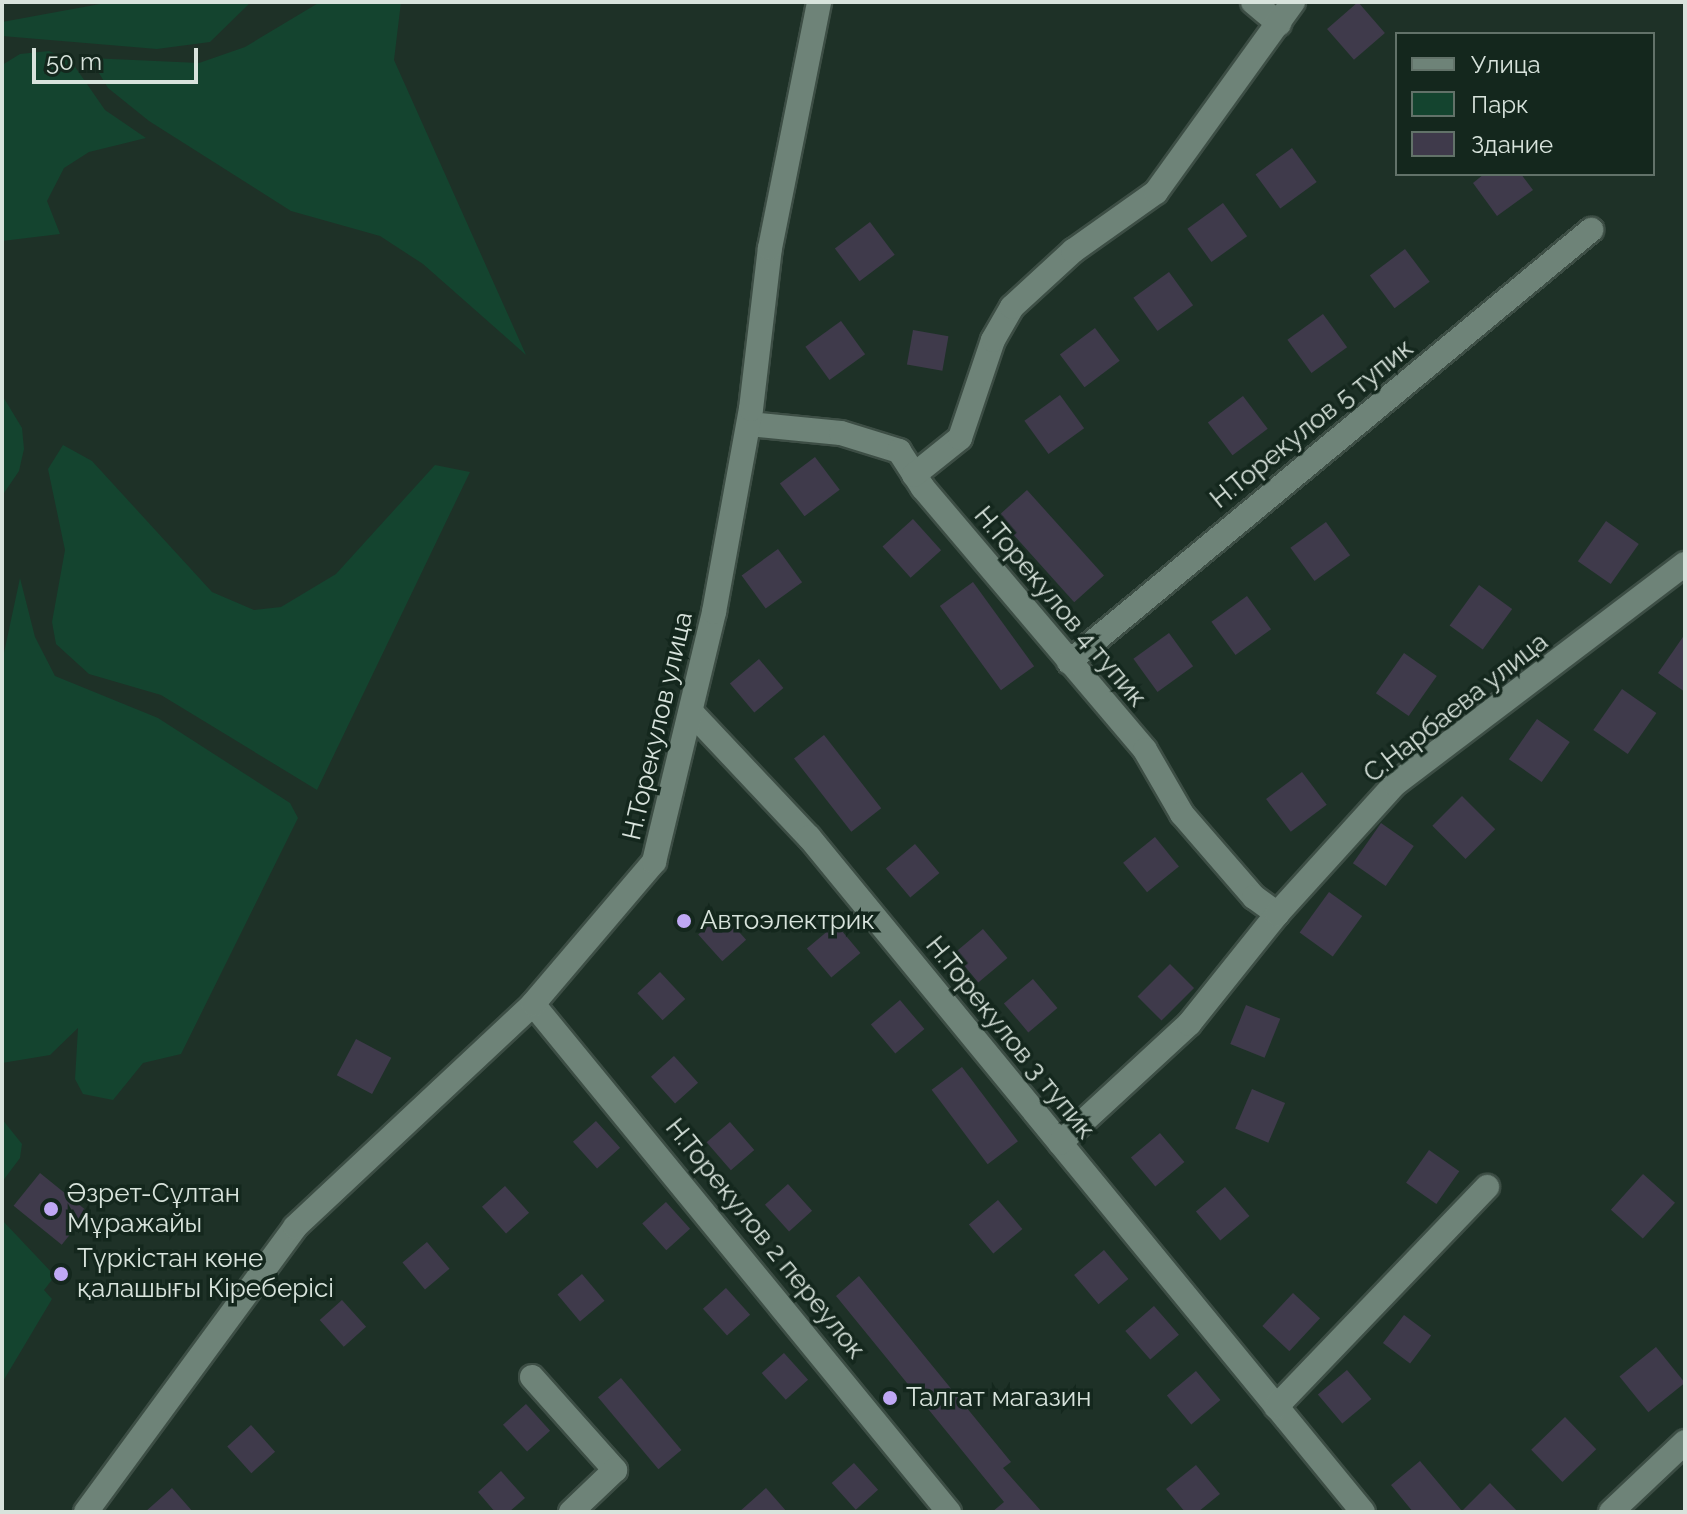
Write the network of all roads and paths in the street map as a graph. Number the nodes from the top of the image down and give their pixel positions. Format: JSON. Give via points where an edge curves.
{"nodes":[{"id":1,"x":819,"y":2,"type":"edge"},
{"id":2,"x":1253,"y":2,"type":"edge"},
{"id":3,"x":1293,"y":2,"type":"edge"},
{"id":4,"x":1279,"y":24,"type":"junction"},
{"id":5,"x":1591,"y":230,"type":"dead end"},
{"id":6,"x":749,"y":424,"type":"junction"},
{"id":7,"x":914,"y":475,"type":"junction"},
{"id":8,"x":1685,"y":564,"type":"edge"},
{"id":9,"x":1069,"y":662,"type":"junction"},
{"id":10,"x":691,"y":712,"type":"junction"},
{"id":11,"x":1277,"y":914,"type":"junction"},
{"id":12,"x":533,"y":1004,"type":"junction"},
{"id":13,"x":1060,"y":1143,"type":"junction"},
{"id":14,"x":1487,"y":1187,"type":"dead end"},
{"id":15,"x":532,"y":1377,"type":"dead end"},
{"id":16,"x":1276,"y":1407,"type":"junction"},
{"id":17,"x":1685,"y":1442,"type":"edge"},
{"id":18,"x":86,"y":1512,"type":"edge"},
{"id":19,"x":571,"y":1512,"type":"edge"},
{"id":20,"x":949,"y":1512,"type":"edge"},
{"id":21,"x":1363,"y":1512,"type":"edge"},
{"id":22,"x":1611,"y":1512,"type":"edge"}],
"edges":[{"from":1,"to":6,"type":"street","name":"Н.Торекулов улица","via":[[770,248]]},
{"from":2,"to":4,"type":"street"},
{"from":3,"to":4,"type":"street"},
{"from":4,"to":7,"type":"street","via":[[1156,192],[1073,251],[1012,307],[993,340],[960,438]]},
{"from":5,"to":9,"type":"street","name":"Н.Торекулов 5 тупик"},
{"from":6,"to":7,"type":"street","name":"Н.Торекулов 4 тупик","via":[[841,433],[899,451]]},
{"from":6,"to":10,"type":"street","name":"Н.Торекулов улица"},
{"from":7,"to":9,"type":"street","name":"Н.Торекулов 4 тупик"},
{"from":8,"to":11,"type":"street","name":"С.Нарбаева улица","via":[[1395,784]]},
{"from":9,"to":11,"type":"street","name":"Н.Торекулов 4 тупик","via":[[1145,750],[1182,814]]},
{"from":10,"to":12,"type":"street","name":"Н.Торекулов улица","via":[[654,862]]},
{"from":10,"to":13,"type":"street","name":"Н.Торекулов 3 тупик","via":[[809,837]]},
{"from":11,"to":13,"type":"street","name":"С.Нарбаева улица","via":[[1189,1024]]},
{"from":12,"to":18,"type":"street","name":"Н.Торекулов улица","via":[[295,1227]]},
{"from":12,"to":20,"type":"street","name":"Н.Торекулов 2 переулок"},
{"from":13,"to":16,"type":"street","name":"Н.Торекулов 3 тупик"},
{"from":14,"to":16,"type":"street"},
{"from":15,"to":19,"type":"street","via":[[615,1470]]},
{"from":16,"to":21,"type":"street","name":"Н.Торекулов 3 тупик"},
{"from":17,"to":22,"type":"street"}]}
